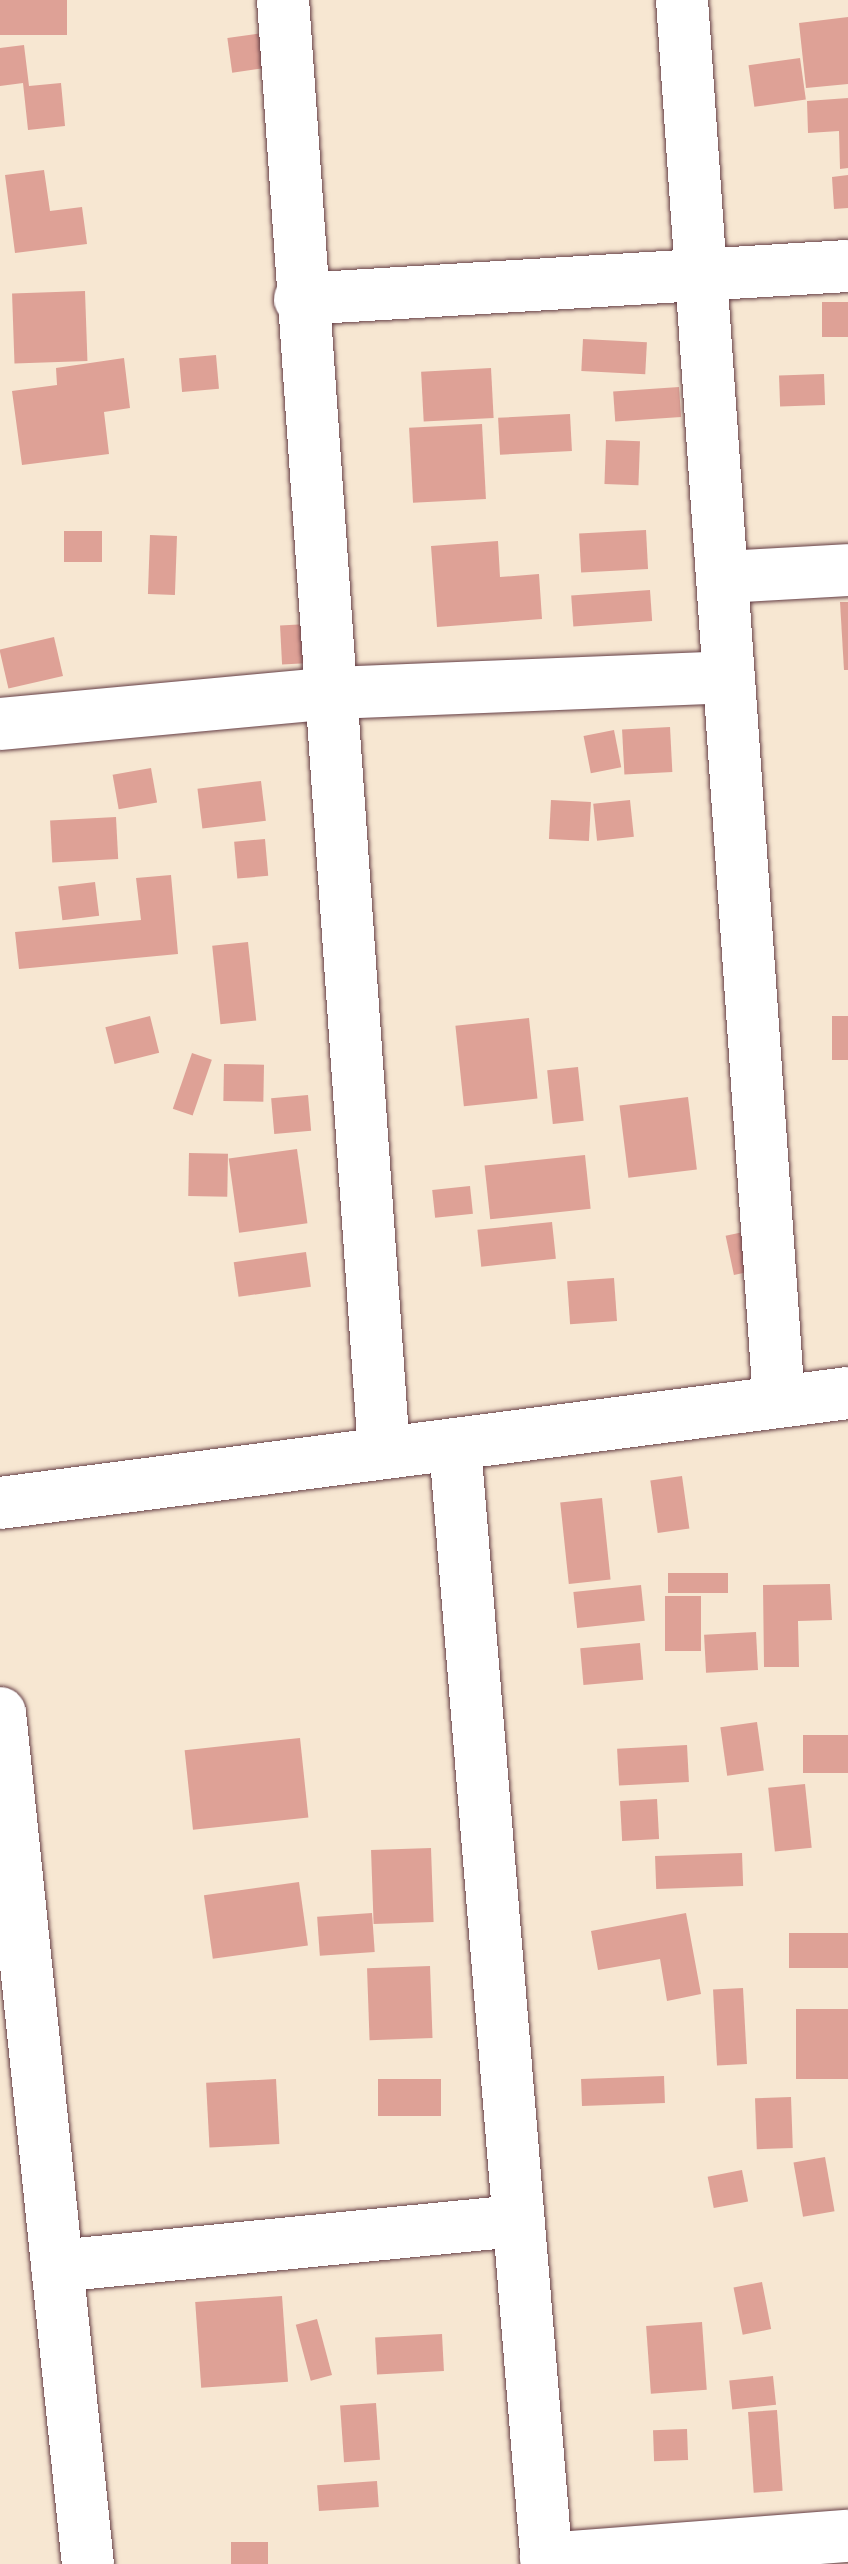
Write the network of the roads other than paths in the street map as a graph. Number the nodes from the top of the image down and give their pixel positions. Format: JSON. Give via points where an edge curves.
{"nodes":[{"id":1,"x":283,"y":0,"type":"edge"},
{"id":2,"x":682,"y":0,"type":"edge"},
{"id":3,"x":848,"y":266,"type":"edge"},
{"id":4,"x":700,"y":275,"type":"junction"},
{"id":5,"x":300,"y":299,"type":"junction"},
{"id":6,"x":848,"y":570,"type":"edge"},
{"id":7,"x":724,"y":577,"type":"junction"},
{"id":8,"x":726,"y":677,"type":"junction"},
{"id":9,"x":334,"y":693,"type":"junction"},
{"id":10,"x":0,"y":724,"type":"edge"},
{"id":11,"x":848,"y":1393,"type":"edge"},
{"id":12,"x":779,"y":1402,"type":"junction"},
{"id":13,"x":455,"y":1446,"type":"junction"},
{"id":14,"x":384,"y":1452,"type":"junction"},
{"id":15,"x":0,"y":1502,"type":"edge"},
{"id":16,"x":0,"y":1713,"type":"edge"},
{"id":17,"x":519,"y":2222,"type":"junction"},
{"id":18,"x":57,"y":2266,"type":"junction"},
{"id":19,"x":848,"y":2536,"type":"edge"},
{"id":20,"x":546,"y":2562,"type":"edge"},
{"id":21,"x":88,"y":2564,"type":"edge"}],
"edges":[{"from":1,"to":5,"type":"street"},
{"from":2,"to":4,"type":"street"},
{"from":3,"to":4,"type":"street"},
{"from":4,"to":5,"type":"street"},
{"from":4,"to":7,"type":"street"},
{"from":5,"to":9,"type":"street"},
{"from":6,"to":7,"type":"street"},
{"from":7,"to":8,"type":"street"},
{"from":8,"to":9,"type":"street"},
{"from":8,"to":12,"type":"street"},
{"from":9,"to":10,"type":"street"},
{"from":9,"to":14,"type":"street"},
{"from":11,"to":12,"type":"street"},
{"from":12,"to":13,"type":"street"},
{"from":13,"to":14,"type":"street"},
{"from":13,"to":17,"type":"street"},
{"from":14,"to":15,"type":"street"},
{"from":16,"to":18,"type":"street"},
{"from":17,"to":18,"type":"street"},
{"from":17,"to":20,"type":"street"},
{"from":18,"to":21,"type":"street"},
{"from":19,"to":20,"type":"street"}]}
